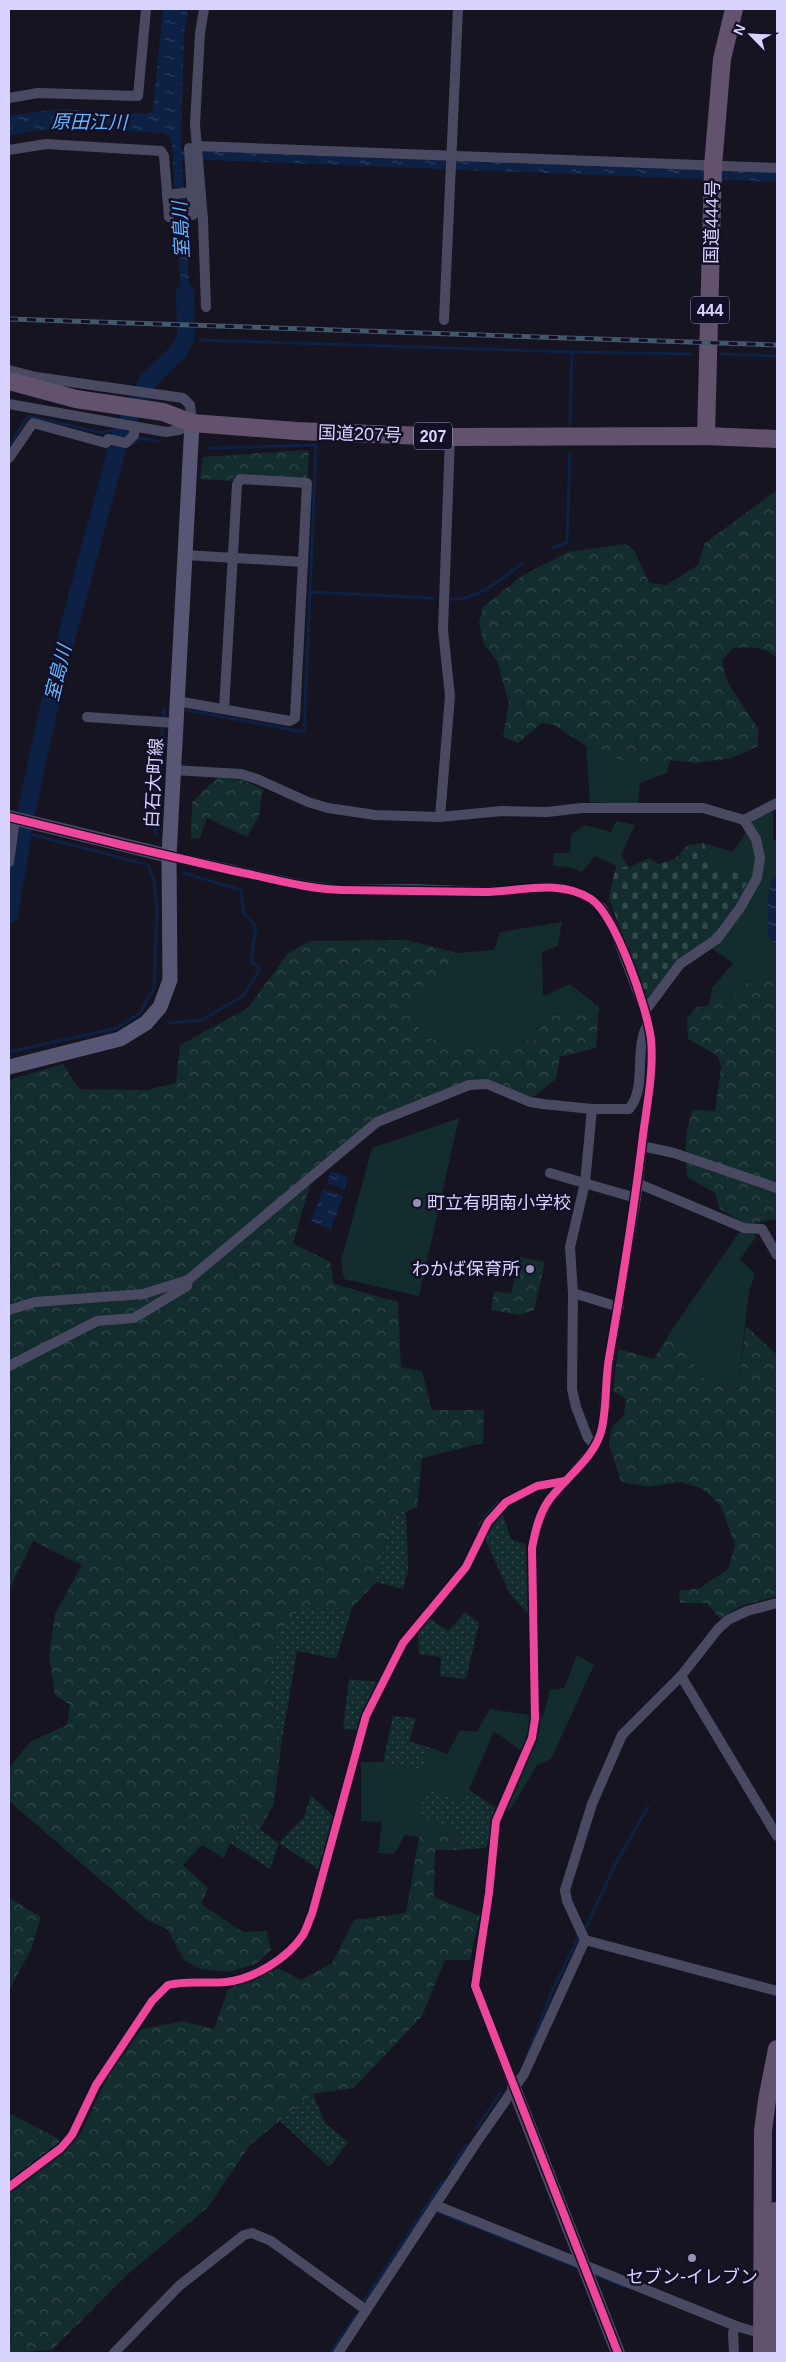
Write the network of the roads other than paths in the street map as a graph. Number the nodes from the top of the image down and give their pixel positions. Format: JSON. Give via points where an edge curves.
{"nodes":[{"id":1,"x":146,"y":9,"type":"edge"},
{"id":2,"x":204,"y":9,"type":"edge"},
{"id":3,"x":458,"y":9,"type":"edge"},
{"id":4,"x":734,"y":9,"type":"edge"},
{"id":5,"x":9,"y":98,"type":"edge"},
{"id":6,"x":193,"y":147,"type":"junction"},
{"id":7,"x":9,"y":150,"type":"edge"},
{"id":8,"x":451,"y":156,"type":"junction"},
{"id":9,"x":194,"y":162,"type":"junction"},
{"id":10,"x":713,"y":166,"type":"junction"},
{"id":11,"x":777,"y":168,"type":"edge"},
{"id":12,"x":192,"y":192,"type":"junction"},
{"id":13,"x":167,"y":195,"type":"junction"},
{"id":14,"x":193,"y":214,"type":"dead end"},
{"id":15,"x":169,"y":217,"type":"dead end"},
{"id":16,"x":206,"y":307,"type":"dead end"},
{"id":17,"x":444,"y":320,"type":"dead end"},
{"id":18,"x":9,"y":370,"type":"edge"},
{"id":19,"x":9,"y":381,"type":"edge"},
{"id":20,"x":9,"y":404,"type":"edge"},
{"id":21,"x":192,"y":423,"type":"junction"},
{"id":22,"x":136,"y":428,"type":"junction"},
{"id":23,"x":706,"y":436,"type":"junction"},
{"id":24,"x":450,"y":437,"type":"junction"},
{"id":25,"x":777,"y":439,"type":"edge"},
{"id":26,"x":9,"y":458,"type":"edge"},
{"id":27,"x":185,"y":555,"type":"junction"},
{"id":28,"x":233,"y":558,"type":"junction"},
{"id":29,"x":303,"y":562,"type":"junction"},
{"id":30,"x":177,"y":701,"type":"junction"},
{"id":31,"x":224,"y":709,"type":"junction"},
{"id":32,"x":87,"y":718,"type":"dead end"},
{"id":33,"x":167,"y":723,"type":"junction"},
{"id":34,"x":173,"y":770,"type":"junction"},
{"id":35,"x":777,"y":803,"type":"edge"},
{"id":36,"x":440,"y":817,"type":"junction"},
{"id":37,"x":744,"y":820,"type":"junction"},
{"id":38,"x":13,"y":824,"type":"edge"},
{"id":39,"x":169,"y":856,"type":"junction"},
{"id":40,"x":9,"y":862,"type":"edge"},
{"id":41,"x":645,"y":1011,"type":"junction"},
{"id":42,"x":648,"y":1024,"type":"junction"},
{"id":43,"x":9,"y":1067,"type":"edge"},
{"id":44,"x":592,"y":1109,"type":"junction"},
{"id":45,"x":642,"y":1146,"type":"junction"},
{"id":46,"x":550,"y":1173,"type":"dead end"},
{"id":47,"x":585,"y":1183,"type":"junction"},
{"id":48,"x":638,"y":1183,"type":"junction"},
{"id":49,"x":777,"y":1188,"type":"edge"},
{"id":50,"x":636,"y":1198,"type":"junction"},
{"id":51,"x":777,"y":1255,"type":"edge"},
{"id":52,"x":188,"y":1280,"type":"junction"},
{"id":53,"x":573,"y":1293,"type":"junction"},
{"id":54,"x":619,"y":1307,"type":"junction"},
{"id":55,"x":9,"y":1310,"type":"edge"},
{"id":56,"x":9,"y":1366,"type":"edge"},
{"id":57,"x":595,"y":1445,"type":"junction"},
{"id":58,"x":565,"y":1481,"type":"junction"},
{"id":59,"x":777,"y":1603,"type":"edge"},
{"id":60,"x":681,"y":1676,"type":"junction"},
{"id":61,"x":777,"y":1836,"type":"edge"},
{"id":62,"x":585,"y":1940,"type":"junction"},
{"id":63,"x":777,"y":1991,"type":"edge"},
{"id":64,"x":777,"y":2049,"type":"edge"},
{"id":65,"x":514,"y":2088,"type":"junction"},
{"id":66,"x":777,"y":2103,"type":"edge"},
{"id":67,"x":9,"y":2187,"type":"edge"},
{"id":68,"x":435,"y":2205,"type":"junction"},
{"id":69,"x":584,"y":2266,"type":"junction"},
{"id":70,"x":366,"y":2310,"type":"junction"},
{"id":71,"x":736,"y":2326,"type":"junction"},
{"id":72,"x":772,"y":2340,"type":"edge"},
{"id":73,"x":114,"y":2353,"type":"edge"},
{"id":74,"x":338,"y":2353,"type":"edge"},
{"id":75,"x":618,"y":2353,"type":"edge"},
{"id":76,"x":734,"y":2353,"type":"edge"},
{"id":77,"x":762,"y":2353,"type":"edge"}],
"edges":[{"from":1,"to":5,"type":"street","via":[[138,96],[38,93]]},
{"from":2,"to":6,"type":"street"},
{"from":3,"to":8,"type":"street"},
{"from":4,"to":10,"type":"highway","name":"国道444号","number":"444","via":[[722,59]]},
{"from":6,"to":8,"type":"street"},
{"from":6,"to":9,"type":"street"},
{"from":7,"to":13,"type":"street","via":[[46,144],[160,151],[164,156]]},
{"from":8,"to":10,"type":"street"},
{"from":8,"to":17,"type":"street"},
{"from":9,"to":12,"type":"street"},
{"from":9,"to":16,"type":"street","via":[[203,220]]},
{"from":10,"to":11,"type":"street"},
{"from":10,"to":23,"type":"highway","name":"国道444号","number":"444"},
{"from":12,"to":13,"type":"street"},
{"from":12,"to":14,"type":"street"},
{"from":13,"to":15,"type":"street"},
{"from":18,"to":21,"type":"street","via":[[36,377],[184,398],[190,405]]},
{"from":19,"to":21,"type":"highway","name":"国道207号","number":"207","via":[[76,399],[163,412]]},
{"from":20,"to":22,"type":"street"},
{"from":21,"to":22,"type":"street","via":[[166,432]]},
{"from":21,"to":24,"type":"highway","name":"国道207号","number":"207"},
{"from":21,"to":27,"type":"main road","name":"白石大町線"},
{"from":22,"to":26,"type":"street","via":[[126,443],[108,439],[106,443],[33,424]]},
{"from":23,"to":24,"type":"highway","name":"国道207号","number":"207"},
{"from":23,"to":25,"type":"highway","name":"国道207号","number":"207"},
{"from":24,"to":36,"type":"street","via":[[443,630],[450,696]]},
{"from":27,"to":28,"type":"street"},
{"from":27,"to":30,"type":"main road","name":"白石大町線"},
{"from":28,"to":29,"type":"street"},
{"from":28,"to":29,"type":"street","via":[[240,479],[307,483]]},
{"from":28,"to":31,"type":"street"},
{"from":29,"to":31,"type":"street","via":[[295,718],[290,721]]},
{"from":30,"to":31,"type":"street"},
{"from":30,"to":33,"type":"main road","name":"白石大町線"},
{"from":32,"to":33,"type":"street"},
{"from":33,"to":34,"type":"main road","name":"白石大町線"},
{"from":34,"to":36,"type":"street","via":[[241,774],[328,808],[375,815]]},
{"from":34,"to":39,"type":"main road","name":"白石大町線"},
{"from":35,"to":37,"type":"street"},
{"from":36,"to":37,"type":"street","via":[[582,808],[703,808]]},
{"from":37,"to":41,"type":"street","via":[[756,839],[760,858],[757,878],[717,939],[680,964]]},
{"from":38,"to":39,"type":"street","via":[[31,822]]},
{"from":38,"to":40,"type":"street"},
{"from":39,"to":41,"type":"street","via":[[338,890],[488,892],[551,887],[570,890],[588,897],[602,908],[614,929]]},
{"from":39,"to":43,"type":"main road","name":"白石大町線","via":[[170,980],[160,1007],[146,1023],[120,1039]]},
{"from":41,"to":42,"type":"street"},
{"from":42,"to":44,"type":"street","via":[[643,1032],[634,1104],[623,1110]]},
{"from":42,"to":45,"type":"street","via":[[652,1062]]},
{"from":44,"to":47,"type":"street"},
{"from":44,"to":52,"type":"street","via":[[530,1102],[487,1084],[469,1086],[377,1122]]},
{"from":45,"to":48,"type":"street"},
{"from":45,"to":49,"type":"street","via":[[674,1153]]},
{"from":46,"to":47,"type":"street"},
{"from":47,"to":50,"type":"street"},
{"from":47,"to":53,"type":"street","via":[[570,1247]]},
{"from":48,"to":50,"type":"street"},
{"from":48,"to":51,"type":"street","via":[[744,1228],[762,1229]]},
{"from":50,"to":54,"type":"street"},
{"from":52,"to":55,"type":"street","via":[[143,1294],[35,1302]]},
{"from":52,"to":56,"type":"street","via":[[187,1286],[134,1318],[97,1321]]},
{"from":53,"to":54,"type":"street"},
{"from":53,"to":57,"type":"street","via":[[572,1388],[588,1438]]},
{"from":54,"to":57,"type":"street","via":[[609,1361],[602,1431]]},
{"from":57,"to":58,"type":"street"},
{"from":58,"to":65,"type":"street","via":[[547,1503],[532,1548],[536,1719],[532,1738],[496,1821],[475,1986]]},
{"from":58,"to":67,"type":"street","via":[[537,1486],[506,1502],[488,1522],[466,1567],[403,1643],[366,1716],[343,1807],[312,1914],[303,1934],[284,1955],[250,1975],[228,1982],[168,1985],[152,2001],[96,2085],[72,2135],[61,2148]]},
{"from":59,"to":60,"type":"street","via":[[728,1620]]},
{"from":60,"to":61,"type":"street"},
{"from":60,"to":62,"type":"street","via":[[622,1735],[592,1804],[565,1890],[566,1901]]},
{"from":62,"to":63,"type":"street"},
{"from":62,"to":65,"type":"street","via":[[524,2074]]},
{"from":64,"to":72,"type":"highway","via":[[763,2132]]},
{"from":65,"to":68,"type":"street"},
{"from":65,"to":69,"type":"street"},
{"from":66,"to":72,"type":"highway"},
{"from":68,"to":69,"type":"street"},
{"from":68,"to":70,"type":"street"},
{"from":69,"to":71,"type":"street"},
{"from":69,"to":75,"type":"street"},
{"from":70,"to":73,"type":"street","via":[[271,2241],[252,2233],[244,2235],[179,2286]]},
{"from":70,"to":74,"type":"street"},
{"from":71,"to":72,"type":"street"},
{"from":71,"to":76,"type":"street"},
{"from":72,"to":77,"type":"highway"}]}
